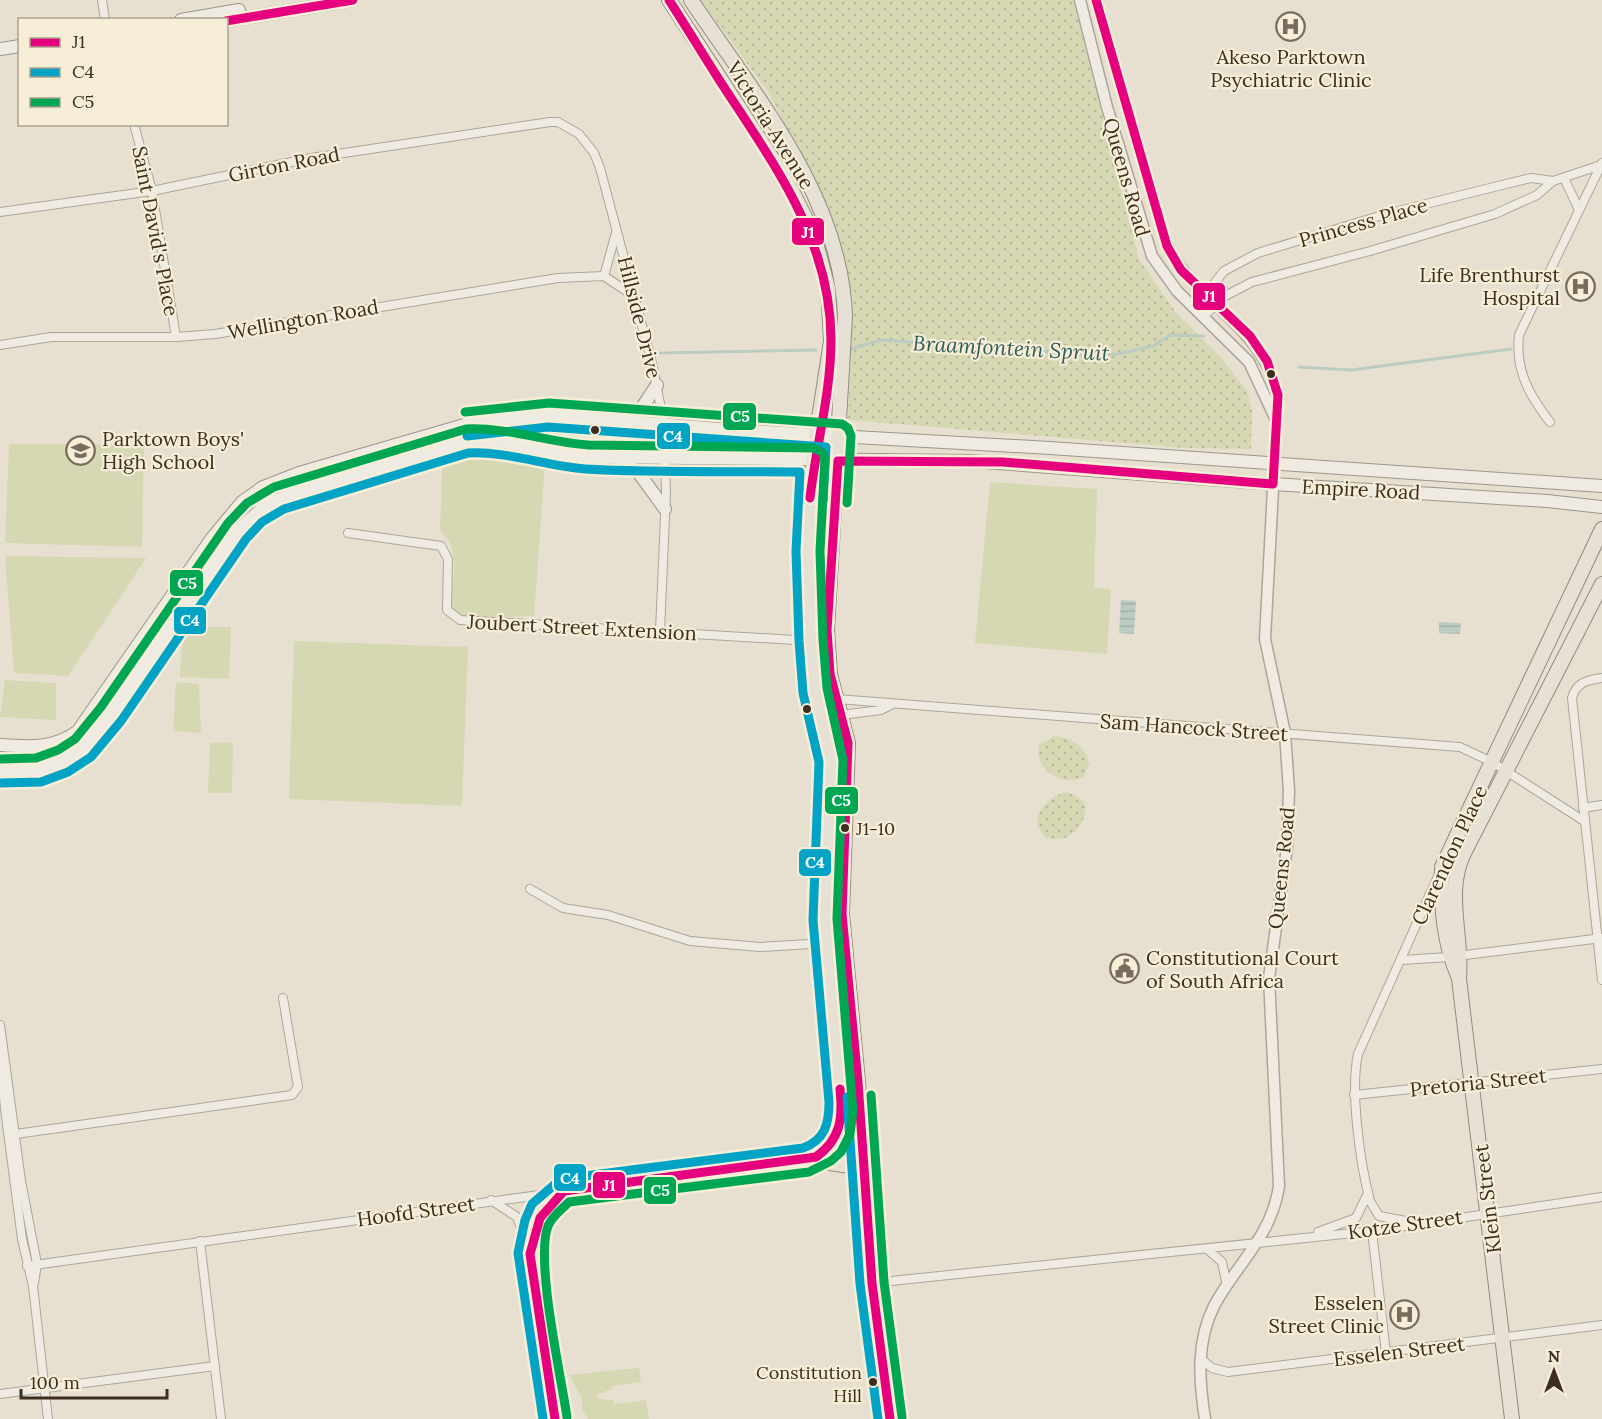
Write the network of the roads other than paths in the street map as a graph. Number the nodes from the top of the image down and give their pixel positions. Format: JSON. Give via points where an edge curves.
{"nodes":[{"id":1,"x":102,"y":0,"type":"edge"},
{"id":2,"x":303,"y":0,"type":"edge"},
{"id":3,"x":353,"y":0,"type":"edge"},
{"id":4,"x":669,"y":0,"type":"edge"},
{"id":5,"x":691,"y":0,"type":"edge"},
{"id":6,"x":1097,"y":0,"type":"edge"},
{"id":7,"x":1080,"y":3,"type":"edge"},
{"id":8,"x":105,"y":18,"type":"edge"},
{"id":9,"x":193,"y":18,"type":"edge"},
{"id":10,"x":228,"y":21,"type":"edge"},
{"id":11,"x":18,"y":45,"type":"edge"},
{"id":12,"x":0,"y":49,"type":"edge"},
{"id":13,"x":18,"y":53,"type":"edge"},
{"id":14,"x":0,"y":56,"type":"edge"},
{"id":15,"x":135,"y":126,"type":"edge"},
{"id":16,"x":567,"y":126,"type":"joint"},
{"id":17,"x":1602,"y":164,"type":"edge"},
{"id":18,"x":1564,"y":177,"type":"junction"},
{"id":19,"x":1553,"y":181,"type":"junction"},
{"id":20,"x":152,"y":191,"type":"junction"},
{"id":21,"x":1579,"y":210,"type":"junction"},
{"id":22,"x":0,"y":212,"type":"edge"},
{"id":23,"x":615,"y":219,"type":"junction"},
{"id":24,"x":604,"y":276,"type":"junction"},
{"id":25,"x":1205,"y":295,"type":"junction"},
{"id":26,"x":636,"y":298,"type":"junction"},
{"id":27,"x":1215,"y":304,"type":"junction"},
{"id":28,"x":1195,"y":308,"type":"junction"},
{"id":29,"x":1204,"y":316,"type":"junction"},
{"id":30,"x":176,"y":337,"type":"junction"},
{"id":31,"x":0,"y":345,"type":"edge"},
{"id":32,"x":657,"y":385,"type":"junction"},
{"id":33,"x":1276,"y":420,"type":"junction"},
{"id":34,"x":625,"y":422,"type":"junction"},
{"id":35,"x":1550,"y":422,"type":"dead end"},
{"id":36,"x":664,"y":424,"type":"junction"},
{"id":37,"x":818,"y":436,"type":"junction"},
{"id":38,"x":839,"y":436,"type":"junction"},
{"id":39,"x":618,"y":457,"type":"junction"},
{"id":40,"x":666,"y":458,"type":"junction"},
{"id":41,"x":813,"y":460,"type":"junction"},
{"id":42,"x":838,"y":461,"type":"junction"},
{"id":43,"x":1275,"y":464,"type":"junction"},
{"id":44,"x":1273,"y":484,"type":"junction"},
{"id":45,"x":1602,"y":486,"type":"edge"},
{"id":46,"x":1602,"y":507,"type":"edge"},
{"id":47,"x":665,"y":509,"type":"junction"},
{"id":48,"x":1602,"y":529,"type":"edge"},
{"id":49,"x":348,"y":533,"type":"dead end"},
{"id":50,"x":1602,"y":584,"type":"edge"},
{"id":51,"x":660,"y":631,"type":"junction"},
{"id":52,"x":811,"y":641,"type":"junction"},
{"id":53,"x":1602,"y":678,"type":"edge"},
{"id":54,"x":837,"y":699,"type":"junction"},
{"id":55,"x":892,"y":705,"type":"junction"},
{"id":56,"x":842,"y":715,"type":"junction"},
{"id":57,"x":1285,"y":733,"type":"junction"},
{"id":58,"x":0,"y":745,"type":"edge"},
{"id":59,"x":1492,"y":762,"type":"junction"},
{"id":60,"x":0,"y":771,"type":"edge"},
{"id":61,"x":1507,"y":772,"type":"junction"},
{"id":62,"x":1602,"y":806,"type":"edge"},
{"id":63,"x":1582,"y":808,"type":"junction"},
{"id":64,"x":1584,"y":821,"type":"junction"},
{"id":65,"x":1442,"y":867,"type":"junction"},
{"id":66,"x":530,"y":889,"type":"dead end"},
{"id":67,"x":1600,"y":938,"type":"edge"},
{"id":68,"x":827,"y":943,"type":"junction"},
{"id":69,"x":1455,"y":957,"type":"junction"},
{"id":70,"x":1402,"y":960,"type":"junction"},
{"id":71,"x":1602,"y":980,"type":"edge"},
{"id":72,"x":283,"y":998,"type":"dead end"},
{"id":73,"x":0,"y":1025,"type":"edge"},
{"id":74,"x":2,"y":1043,"type":"junction"},
{"id":75,"x":1602,"y":1069,"type":"edge"},
{"id":76,"x":1473,"y":1083,"type":"junction"},
{"id":77,"x":1354,"y":1095,"type":"junction"},
{"id":78,"x":16,"y":1134,"type":"junction"},
{"id":79,"x":806,"y":1160,"type":"junction"},
{"id":80,"x":863,"y":1180,"type":"junction"},
{"id":81,"x":564,"y":1191,"type":"junction"},
{"id":82,"x":1368,"y":1193,"type":"junction"},
{"id":83,"x":1602,"y":1197,"type":"edge"},
{"id":84,"x":491,"y":1200,"type":"junction"},
{"id":85,"x":1489,"y":1212,"type":"junction"},
{"id":86,"x":1425,"y":1222,"type":"junction"},
{"id":87,"x":1372,"y":1231,"type":"junction"},
{"id":88,"x":1298,"y":1238,"type":"junction"},
{"id":89,"x":200,"y":1241,"type":"junction"},
{"id":90,"x":1259,"y":1242,"type":"junction"},
{"id":91,"x":1208,"y":1249,"type":"junction"},
{"id":92,"x":530,"y":1254,"type":"junction"},
{"id":93,"x":37,"y":1264,"type":"junction"},
{"id":94,"x":27,"y":1266,"type":"junction"},
{"id":95,"x":872,"y":1283,"type":"junction"},
{"id":96,"x":33,"y":1286,"type":"junction"},
{"id":97,"x":1227,"y":1286,"type":"junction"},
{"id":98,"x":1602,"y":1325,"type":"edge"},
{"id":99,"x":1502,"y":1337,"type":"junction"},
{"id":100,"x":1386,"y":1353,"type":"junction"},
{"id":101,"x":1200,"y":1358,"type":"junction"},
{"id":102,"x":215,"y":1366,"type":"junction"},
{"id":103,"x":45,"y":1388,"type":"junction"},
{"id":104,"x":0,"y":1394,"type":"edge"},
{"id":105,"x":48,"y":1419,"type":"edge"},
{"id":106,"x":221,"y":1419,"type":"edge"},
{"id":107,"x":555,"y":1419,"type":"edge"},
{"id":108,"x":890,"y":1419,"type":"edge"},
{"id":109,"x":1205,"y":1419,"type":"edge"},
{"id":110,"x":1512,"y":1419,"type":"edge"}],
"edges":[{"from":1,"to":8,"type":"street"},
{"from":2,"to":9,"type":"main road"},
{"from":3,"to":10,"type":"main road"},
{"from":4,"to":37,"type":"main road","name":"Victoria Avenue","via":[[787,181],[814,235],[828,288],[831,341]]},
{"from":5,"to":38,"type":"main road","name":"Victoria Avenue","via":[[795,157],[833,239],[845,316]]},
{"from":6,"to":7,"type":"street"},
{"from":6,"to":25,"type":"street","name":"Queens Road","via":[[1167,246],[1181,270]]},
{"from":7,"to":28,"type":"street","name":"Queens Road","via":[[1146,243],[1165,278]]},
{"from":11,"to":12,"type":"main road"},
{"from":13,"to":14,"type":"main road"},
{"from":15,"to":20,"type":"street","name":"Saint David's Place"},
{"from":16,"to":20,"type":"street","name":"Girton Road","via":[[550,122],[311,158]]},
{"from":16,"to":23,"type":"street","name":"Hillside Drive","via":[[594,153]]},
{"from":17,"to":18,"type":"street","name":"Princess Place"},
{"from":17,"to":21,"type":"street"},
{"from":18,"to":19,"type":"street","name":"Princess Place"},
{"from":18,"to":21,"type":"street"},
{"from":19,"to":25,"type":"street","name":"Princess Place","via":[[1531,178],[1494,187],[1386,214],[1258,253],[1224,271]]},
{"from":19,"to":27,"type":"street","name":"Princess Place","via":[[1537,195],[1495,214],[1252,282]]},
{"from":20,"to":22,"type":"street","name":"Girton Road"},
{"from":20,"to":30,"type":"street","name":"Saint David's Place"},
{"from":21,"to":35,"type":"street","via":[[1519,335],[1523,379]]},
{"from":23,"to":24,"type":"street","via":[[615,243]]},
{"from":23,"to":26,"type":"street","name":"Hillside Drive"},
{"from":24,"to":26,"type":"street"},
{"from":24,"to":30,"type":"street","name":"Wellington Road","via":[[558,278]]},
{"from":25,"to":27,"type":"street","name":"Queens Road"},
{"from":25,"to":28,"type":"street","name":"Princess Place"},
{"from":26,"to":32,"type":"street","name":"Hillside Drive"},
{"from":27,"to":29,"type":"street","name":"Princess Place"},
{"from":27,"to":33,"type":"street","name":"Queens Road","via":[[1250,336],[1267,361],[1278,395]]},
{"from":28,"to":29,"type":"street","name":"Queens Road"},
{"from":29,"to":33,"type":"street","name":"Queens Road","via":[[1249,362]]},
{"from":30,"to":31,"type":"street","name":"Wellington Road","via":[[51,337]]},
{"from":32,"to":34,"type":"main road","via":[[646,404]]},
{"from":32,"to":36,"type":"street","name":"Hillside Drive"},
{"from":33,"to":43,"type":"street","name":"Queens Road"},
{"from":34,"to":36,"type":"main road","name":"Empire Road"},
{"from":34,"to":58,"type":"main road","name":"Empire Road","via":[[548,415],[471,423],[263,487],[224,521],[78,731],[52,745]]},
{"from":36,"to":37,"type":"main road","name":"Empire Road"},
{"from":36,"to":40,"type":"street","name":"Hillside Drive"},
{"from":37,"to":38,"type":"main road","name":"Empire Road"},
{"from":37,"to":41,"type":"main road","name":"Victoria Avenue"},
{"from":38,"to":42,"type":"main road","name":"Victoria Avenue"},
{"from":38,"to":43,"type":"main road","name":"Empire Road"},
{"from":39,"to":40,"type":"main road","name":"Empire Road"},
{"from":39,"to":47,"type":"main road","via":[[638,472]]},
{"from":39,"to":60,"type":"main road","name":"Empire Road","via":[[551,454],[490,440],[466,441],[267,504],[237,531],[111,714],[83,748],[44,769]]},
{"from":40,"to":41,"type":"main road","name":"Empire Road"},
{"from":40,"to":47,"type":"street","name":"Hillside Drive"},
{"from":41,"to":42,"type":"main road","name":"Empire Road"},
{"from":41,"to":52,"type":"main road","name":"Victoria Avenue","via":[[808,530]]},
{"from":42,"to":44,"type":"main road","name":"Empire Road","via":[[992,462]]},
{"from":42,"to":54,"type":"main road","name":"Victoria Avenue","via":[[827,630]]},
{"from":43,"to":44,"type":"street","name":"Queens Road"},
{"from":43,"to":45,"type":"main road","name":"Empire Road"},
{"from":44,"to":46,"type":"main road","name":"Empire Road"},
{"from":44,"to":57,"type":"street","name":"Queens Road","via":[[1265,639]]},
{"from":47,"to":51,"type":"street","name":"Hillside Drive"},
{"from":48,"to":59,"type":"main road","name":"Clarendon Place"},
{"from":49,"to":51,"type":"street","name":"Joubert Street Extension","via":[[441,546],[448,559],[447,610],[460,620]]},
{"from":50,"to":61,"type":"main road","name":"Clarendon Place"},
{"from":51,"to":52,"type":"street","name":"Joubert Street Extension"},
{"from":52,"to":68,"type":"main road","name":"Victoria Avenue","via":[[815,690],[831,769],[825,879]]},
{"from":53,"to":63,"type":"street","via":[[1581,683],[1572,698]]},
{"from":54,"to":55,"type":"street","name":"Sam Hancock Street"},
{"from":54,"to":56,"type":"main road","name":"Victoria Avenue"},
{"from":55,"to":56,"type":"street","name":"Sam Hancock Street"},
{"from":55,"to":57,"type":"street","name":"Sam Hancock Street"},
{"from":56,"to":80,"type":"main road","name":"Victoria Avenue","via":[[848,743],[842,914]]},
{"from":57,"to":59,"type":"street","name":"Sam Hancock Street","via":[[1460,747]]},
{"from":57,"to":90,"type":"street","name":"Queens Road","via":[[1289,819],[1269,978],[1279,1186],[1272,1215]]},
{"from":59,"to":61,"type":"street","name":"Sam Hancock Street"},
{"from":59,"to":65,"type":"main road","name":"Clarendon Place"},
{"from":61,"to":64,"type":"street","name":"Sam Hancock Street"},
{"from":61,"to":69,"type":"main road","name":"Clarendon Place","via":[[1455,873]]},
{"from":62,"to":63,"type":"street"},
{"from":63,"to":64,"type":"street"},
{"from":64,"to":67,"type":"street"},
{"from":65,"to":69,"type":"main road","name":"Klein Street","via":[[1442,898]]},
{"from":65,"to":70,"type":"street","name":"Clarendon Place"},
{"from":66,"to":68,"type":"street","via":[[563,908],[608,915],[723,946]]},
{"from":67,"to":69,"type":"street"},
{"from":67,"to":71,"type":"street"},
{"from":68,"to":79,"type":"main road","name":"Victoria Avenue","via":[[841,1126],[827,1150]]},
{"from":69,"to":70,"type":"street"},
{"from":69,"to":76,"type":"main road","name":"Klein Street"},
{"from":70,"to":77,"type":"street","name":"Clarendon Place","via":[[1358,1054]]},
{"from":72,"to":78,"type":"street","via":[[298,1087],[292,1095]]},
{"from":73,"to":74,"type":"street"},
{"from":74,"to":78,"type":"street"},
{"from":74,"to":94,"type":"street","via":[[6,1117]]},
{"from":75,"to":76,"type":"street","name":"Pretoria Street"},
{"from":76,"to":77,"type":"street","name":"Pretoria Street"},
{"from":76,"to":85,"type":"main road","name":"Klein Street"},
{"from":77,"to":82,"type":"street","name":"Clarendon Place"},
{"from":78,"to":93,"type":"street"},
{"from":79,"to":80,"type":"main road","via":[[849,1166]]},
{"from":79,"to":81,"type":"main road","name":"Hoofd Street"},
{"from":80,"to":95,"type":"main road","name":"Victoria Avenue"},
{"from":81,"to":84,"type":"street","name":"Hoofd Street"},
{"from":81,"to":92,"type":"main road","via":[[543,1210],[536,1223]]},
{"from":82,"to":86,"type":"street","name":"Clarendon Place","via":[[1379,1216]]},
{"from":82,"to":88,"type":"street","via":[[1356,1218]]},
{"from":83,"to":85,"type":"street","name":"Kotze Street"},
{"from":84,"to":89,"type":"street","name":"Hoofd Street"},
{"from":84,"to":92,"type":"street","via":[[517,1217]]},
{"from":85,"to":86,"type":"street","name":"Kotze Street"},
{"from":85,"to":99,"type":"main road","name":"Klein Street"},
{"from":86,"to":87,"type":"street","name":"Kotze Street"},
{"from":87,"to":88,"type":"street","name":"Kotze Street"},
{"from":87,"to":100,"type":"street"},
{"from":88,"to":90,"type":"street","name":"Kotze Street"},
{"from":89,"to":93,"type":"street","name":"Hoofd Street"},
{"from":89,"to":102,"type":"street"},
{"from":90,"to":91,"type":"street","name":"Kotze Street"},
{"from":90,"to":97,"type":"street","name":"Queens Road"},
{"from":91,"to":95,"type":"street","name":"Kotze Street"},
{"from":91,"to":97,"type":"street","via":[[1222,1262]]},
{"from":92,"to":107,"type":"main road"},
{"from":93,"to":94,"type":"street","name":"Hoofd Street"},
{"from":93,"to":96,"type":"street"},
{"from":94,"to":96,"type":"street"},
{"from":95,"to":108,"type":"main road","name":"Victoria Avenue"},
{"from":96,"to":103,"type":"street"},
{"from":97,"to":101,"type":"street","name":"Queens Road","via":[[1207,1323]]},
{"from":98,"to":99,"type":"street","name":"Esselen Street"},
{"from":99,"to":100,"type":"street","name":"Esselen Street"},
{"from":99,"to":110,"type":"main road","name":"Klein Street"},
{"from":100,"to":101,"type":"street","name":"Esselen Street","via":[[1228,1372],[1212,1368]]},
{"from":101,"to":109,"type":"street","name":"Queens Road"},
{"from":102,"to":103,"type":"street"},
{"from":102,"to":106,"type":"street"},
{"from":103,"to":104,"type":"street"},
{"from":103,"to":105,"type":"street"}]}
